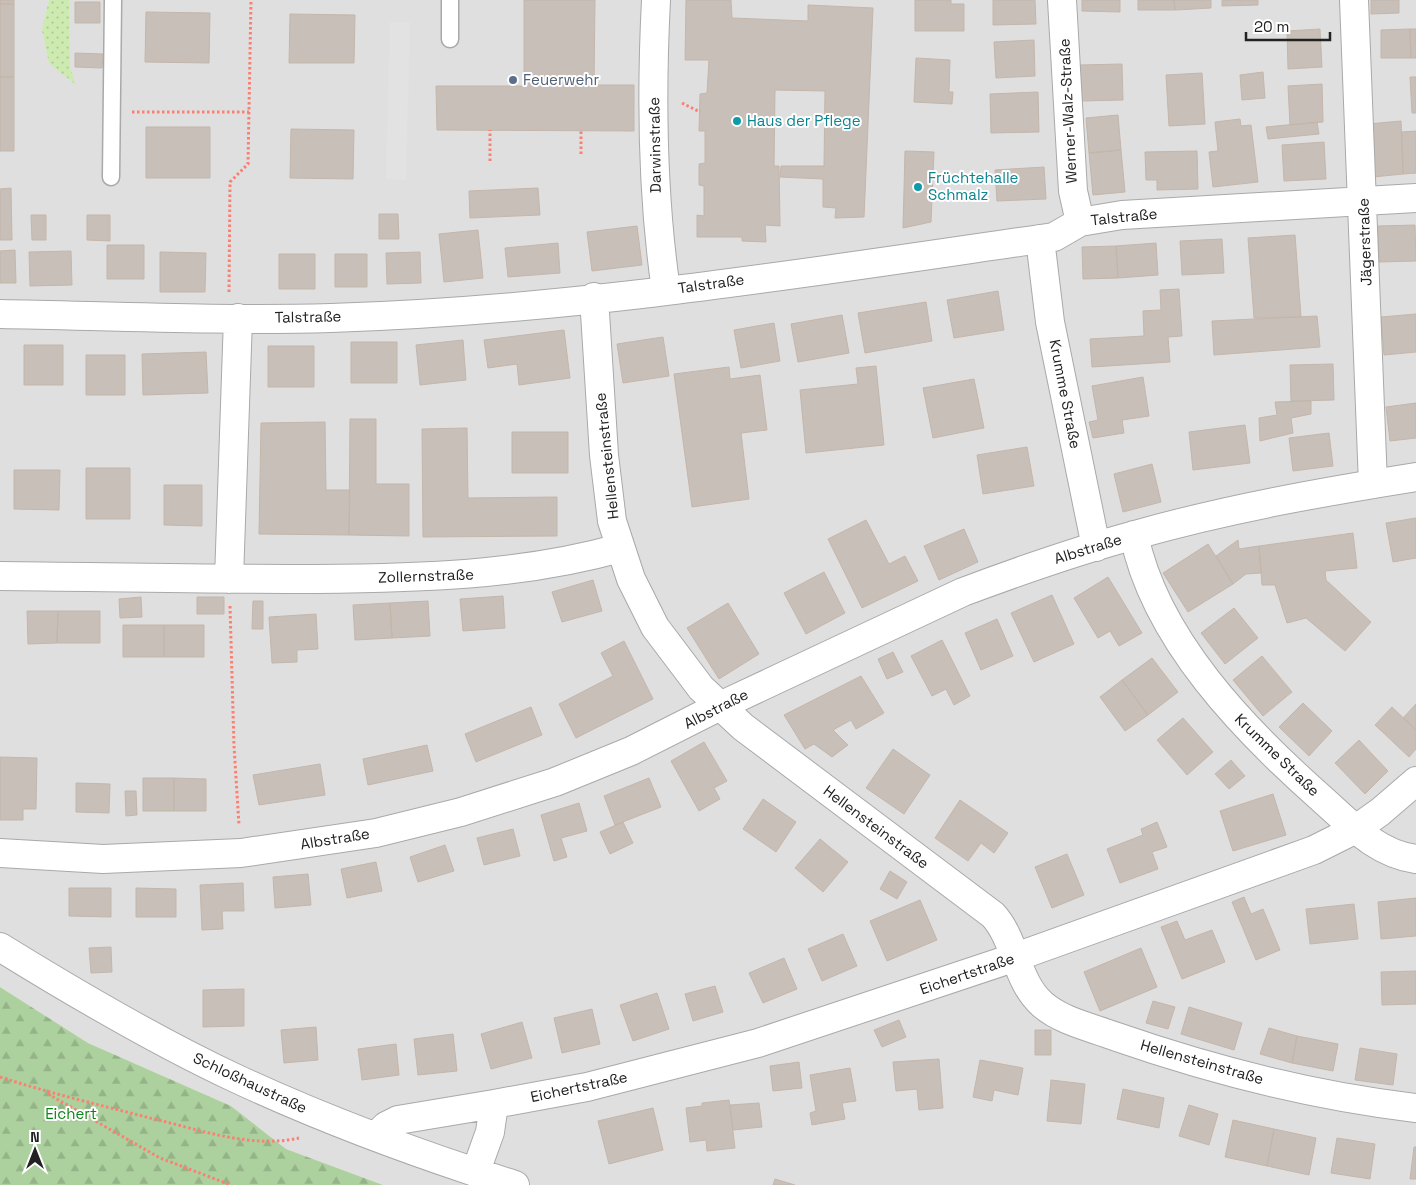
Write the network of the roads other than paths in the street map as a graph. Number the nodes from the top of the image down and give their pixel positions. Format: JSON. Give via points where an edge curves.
{"nodes":[{"id":1,"x":113,"y":0,"type":"edge"},
{"id":2,"x":450,"y":0,"type":"edge"},
{"id":3,"x":656,"y":0,"type":"edge"},
{"id":4,"x":1062,"y":0,"type":"edge"},
{"id":5,"x":1354,"y":0,"type":"edge"},
{"id":6,"x":450,"y":39,"type":"dead end"},
{"id":7,"x":111,"y":177,"type":"dead end"},
{"id":8,"x":1416,"y":198,"type":"edge"},
{"id":9,"x":1364,"y":202,"type":"junction"},
{"id":10,"x":1080,"y":222,"type":"junction"},
{"id":11,"x":1040,"y":239,"type":"junction"},
{"id":12,"x":666,"y":290,"type":"junction"},
{"id":13,"x":594,"y":298,"type":"junction"},
{"id":14,"x":0,"y":314,"type":"edge"},
{"id":15,"x":234,"y":318,"type":"junction"},
{"id":16,"x":1416,"y":477,"type":"edge"},
{"id":17,"x":1373,"y":484,"type":"junction"},
{"id":18,"x":1134,"y":535,"type":"junction"},
{"id":19,"x":1096,"y":547,"type":"junction"},
{"id":20,"x":620,"y":548,"type":"junction"},
{"id":21,"x":0,"y":576,"type":"edge"},
{"id":22,"x":229,"y":579,"type":"junction"},
{"id":23,"x":720,"y":706,"type":"junction"},
{"id":24,"x":1416,"y":781,"type":"edge"},
{"id":25,"x":1356,"y":829,"type":"junction"},
{"id":26,"x":0,"y":852,"type":"edge"},
{"id":27,"x":1416,"y":859,"type":"edge"},
{"id":28,"x":0,"y":947,"type":"edge"},
{"id":29,"x":1016,"y":957,"type":"junction"},
{"id":30,"x":494,"y":1104,"type":"junction"},
{"id":31,"x":1416,"y":1108,"type":"edge"},
{"id":32,"x":376,"y":1136,"type":"junction"},
{"id":33,"x":476,"y":1172,"type":"junction"},
{"id":34,"x":515,"y":1185,"type":"edge"}],
"edges":[{"from":1,"to":7,"type":"lane"},
{"from":2,"to":6,"type":"lane"},
{"from":3,"to":12,"type":"street","name":"Darwinstraße","via":[[653,148],[656,209]]},
{"from":4,"to":10,"type":"street","name":"Werner-Walz-Straße","via":[[1072,191]]},
{"from":5,"to":9,"type":"street","name":"Jägerstraße"},
{"from":8,"to":9,"type":"street","name":"Talstraße"},
{"from":9,"to":10,"type":"street","name":"Talstraße","via":[[1122,214]]},
{"from":9,"to":17,"type":"street","name":"Jägerstraße"},
{"from":10,"to":11,"type":"street","name":"Talstraße","via":[[1054,237]]},
{"from":11,"to":12,"type":"street","name":"Talstraße"},
{"from":11,"to":19,"type":"street","name":"Krumme Straße","via":[[1050,322]]},
{"from":12,"to":13,"type":"street","name":"Talstraße"},
{"from":13,"to":15,"type":"street","name":"Talstraße","via":[[330,318]]},
{"from":13,"to":20,"type":"street","name":"Hellensteinstraße","via":[[607,491]]},
{"from":14,"to":15,"type":"street","name":"Talstraße"},
{"from":15,"to":22,"type":"street"},
{"from":16,"to":17,"type":"street","name":"Albstraße"},
{"from":17,"to":18,"type":"street","name":"Albstraße","via":[[1215,515]]},
{"from":18,"to":19,"type":"street","name":"Albstraße"},
{"from":18,"to":25,"type":"street","name":"Krumme Straße","via":[[1146,578],[1172,627],[1207,680],[1270,753]]},
{"from":19,"to":23,"type":"street","name":"Albstraße","via":[[963,592]]},
{"from":20,"to":22,"type":"street","name":"Zollernstraße","via":[[538,566],[467,575]]},
{"from":20,"to":23,"type":"street","name":"Hellensteinstraße","via":[[641,603],[655,627],[687,672]]},
{"from":21,"to":22,"type":"street","name":"Zollernstraße"},
{"from":23,"to":26,"type":"street","name":"Albstraße","via":[[631,751],[510,797],[376,833],[241,853],[103,859]]},
{"from":23,"to":29,"type":"street","name":"Hellensteinstraße","via":[[767,746],[993,915],[1009,938]]},
{"from":24,"to":25,"type":"street","name":"Eichertstraße"},
{"from":25,"to":27,"type":"street","name":"Krumme Straße","via":[[1381,849],[1396,856]]},
{"from":25,"to":29,"type":"street","name":"Eichertstraße","via":[[1314,850]]},
{"from":28,"to":32,"type":"street","name":"Schloßhaustraße","via":[[92,1003],[234,1078]]},
{"from":29,"to":30,"type":"street","name":"Eichertstraße","via":[[718,1055],[587,1087]]},
{"from":29,"to":31,"type":"street","name":"Hellensteinstraße","via":[[1030,991],[1052,1011],[1067,1019],[1157,1051],[1239,1074],[1314,1092]]},
{"from":30,"to":32,"type":"street","name":"Eichertstraße","via":[[398,1120]]},
{"from":30,"to":33,"type":"street","via":[[490,1132]]},
{"from":32,"to":33,"type":"street","name":"Schloßhaustraße"},
{"from":33,"to":34,"type":"street","name":"Schloßhaustraße"}]}
